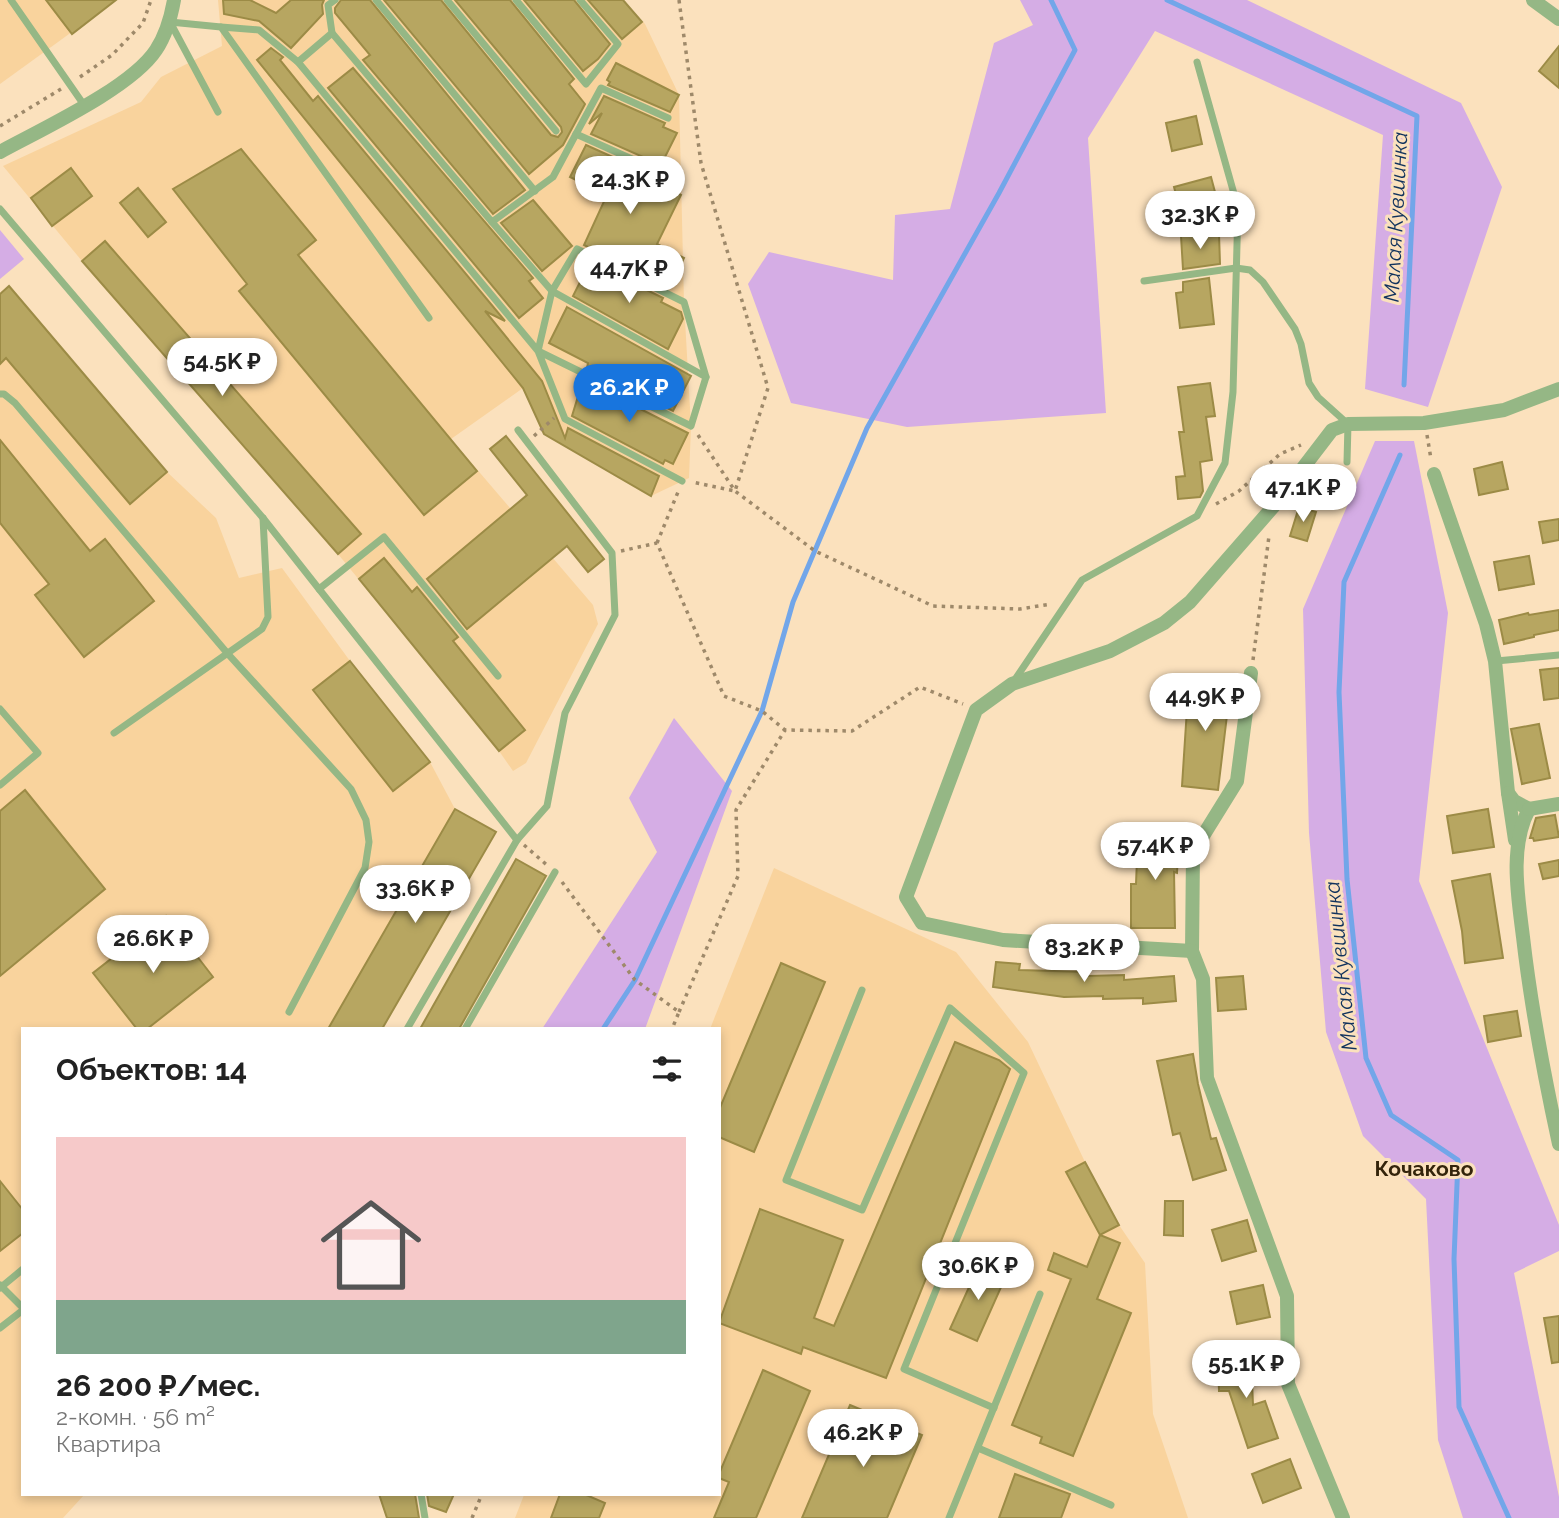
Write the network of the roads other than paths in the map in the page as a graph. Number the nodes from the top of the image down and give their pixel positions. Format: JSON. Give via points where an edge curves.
{"nodes":[{"id":1,"x":11,"y":0,"type":"edge"},
{"id":2,"x":174,"y":0,"type":"edge"},
{"id":3,"x":335,"y":0,"type":"edge"},
{"id":4,"x":376,"y":0,"type":"edge"},
{"id":5,"x":447,"y":0,"type":"edge"},
{"id":6,"x":516,"y":0,"type":"edge"},
{"id":7,"x":580,"y":0,"type":"edge"},
{"id":8,"x":1533,"y":0,"type":"edge"},
{"id":9,"x":1559,"y":19,"type":"edge"},
{"id":10,"x":170,"y":22,"type":"junction"},
{"id":11,"x":221,"y":27,"type":"junction"},
{"id":12,"x":332,"y":33,"type":"junction"},
{"id":13,"x":298,"y":62,"type":"junction"},
{"id":14,"x":1197,"y":62,"type":"dead end"},
{"id":15,"x":84,"y":105,"type":"junction"},
{"id":16,"x":218,"y":112,"type":"dead end"},
{"id":17,"x":668,"y":118,"type":"dead end"},
{"id":18,"x":556,"y":131,"type":"dead end"},
{"id":19,"x":576,"y":134,"type":"junction"},
{"id":20,"x":0,"y":152,"type":"edge"},
{"id":21,"x":672,"y":177,"type":"dead end"},
{"id":22,"x":535,"y":191,"type":"junction"},
{"id":23,"x":0,"y":209,"type":"edge"},
{"id":24,"x":492,"y":222,"type":"junction"},
{"id":25,"x":1236,"y":268,"type":"junction"},
{"id":26,"x":1144,"y":281,"type":"dead end"},
{"id":27,"x":552,"y":291,"type":"junction"},
{"id":28,"x":429,"y":318,"type":"dead end"},
{"id":29,"x":538,"y":351,"type":"junction"},
{"id":30,"x":706,"y":377,"type":"junction"},
{"id":31,"x":1559,"y":389,"type":"edge"},
{"id":32,"x":0,"y":394,"type":"edge"},
{"id":33,"x":1348,"y":424,"type":"junction"},
{"id":34,"x":518,"y":430,"type":"dead end"},
{"id":35,"x":1347,"y":462,"type":"dead end"},
{"id":36,"x":1434,"y":474,"type":"road end"},
{"id":37,"x":682,"y":481,"type":"road end"},
{"id":38,"x":264,"y":519,"type":"junction"},
{"id":39,"x":319,"y":589,"type":"junction"},
{"id":40,"x":228,"y":654,"type":"junction"},
{"id":41,"x":1559,"y":655,"type":"edge"},
{"id":42,"x":1495,"y":661,"type":"junction"},
{"id":43,"x":1251,"y":673,"type":"road end"},
{"id":44,"x":498,"y":676,"type":"dead end"},
{"id":45,"x":1012,"y":684,"type":"junction"},
{"id":46,"x":0,"y":709,"type":"edge"},
{"id":47,"x":114,"y":733,"type":"dead end"},
{"id":48,"x":0,"y":785,"type":"edge"},
{"id":49,"x":1508,"y":793,"type":"junction"},
{"id":50,"x":1559,"y":804,"type":"edge"},
{"id":51,"x":1529,"y":809,"type":"junction"},
{"id":52,"x":517,"y":839,"type":"junction"},
{"id":53,"x":1517,"y":853,"type":"junction"},
{"id":54,"x":555,"y":872,"type":"road end"},
{"id":55,"x":1192,"y":951,"type":"junction"},
{"id":56,"x":862,"y":990,"type":"dead end"},
{"id":57,"x":289,"y":1012,"type":"dead end"},
{"id":58,"x":408,"y":1027,"type":"edge"},
{"id":59,"x":466,"y":1027,"type":"edge"},
{"id":60,"x":1559,"y":1144,"type":"edge"},
{"id":61,"x":21,"y":1271,"type":"edge"},
{"id":62,"x":1,"y":1287,"type":"edge"},
{"id":63,"x":1040,"y":1294,"type":"dead end"},
{"id":64,"x":21,"y":1307,"type":"edge"},
{"id":65,"x":21,"y":1311,"type":"edge"},
{"id":66,"x":0,"y":1328,"type":"edge"},
{"id":67,"x":994,"y":1408,"type":"junction"},
{"id":68,"x":978,"y":1448,"type":"junction"},
{"id":69,"x":421,"y":1496,"type":"edge"},
{"id":70,"x":1111,"y":1505,"type":"dead end"},
{"id":71,"x":425,"y":1518,"type":"edge"},
{"id":72,"x":949,"y":1518,"type":"edge"},
{"id":73,"x":1343,"y":1518,"type":"edge"}],
"edges":[{"from":1,"to":15,"type":"lane"},
{"from":2,"to":10,"type":"street"},
{"from":3,"to":12,"type":"lane","via":[[328,5]]},
{"from":4,"to":22,"type":"lane"},
{"from":5,"to":18,"type":"lane"},
{"from":6,"to":7,"type":"lane","via":[[586,84],[618,44]]},
{"from":8,"to":9,"type":"street"},
{"from":10,"to":11,"type":"lane"},
{"from":10,"to":15,"type":"street","via":[[156,50],[134,75]]},
{"from":10,"to":16,"type":"lane"},
{"from":11,"to":13,"type":"lane","via":[[259,30]]},
{"from":11,"to":28,"type":"lane"},
{"from":12,"to":13,"type":"lane"},
{"from":12,"to":24,"type":"lane"},
{"from":13,"to":29,"type":"lane"},
{"from":14,"to":25,"type":"lane","via":[[1238,208]]},
{"from":15,"to":20,"type":"street"},
{"from":17,"to":19,"type":"lane","via":[[601,88]]},
{"from":19,"to":21,"type":"lane"},
{"from":19,"to":22,"type":"lane","via":[[553,177]]},
{"from":22,"to":24,"type":"lane"},
{"from":23,"to":38,"type":"lane"},
{"from":24,"to":27,"type":"lane"},
{"from":25,"to":26,"type":"lane"},
{"from":25,"to":33,"type":"lane","via":[[1250,270],[1263,282],[1295,329],[1313,390]]},
{"from":25,"to":45,"type":"lane","via":[[1233,392],[1225,463],[1196,516],[1082,580]]},
{"from":27,"to":29,"type":"lane"},
{"from":27,"to":30,"type":"lane"},
{"from":27,"to":30,"type":"lane","via":[[577,248],[684,302]]},
{"from":29,"to":30,"type":"lane","via":[[691,426]]},
{"from":29,"to":37,"type":"lane","via":[[565,419]]},
{"from":31,"to":33,"type":"street","via":[[1504,410],[1424,423]]},
{"from":32,"to":40,"type":"lane","via":[[15,403]]},
{"from":33,"to":35,"type":"lane"},
{"from":33,"to":45,"type":"street","via":[[1332,430],[1190,603],[1164,623],[1110,651]]},
{"from":34,"to":52,"type":"lane","via":[[612,553],[615,615],[565,713],[547,806]]},
{"from":36,"to":42,"type":"street"},
{"from":38,"to":39,"type":"lane"},
{"from":38,"to":40,"type":"lane","via":[[268,617],[262,629]]},
{"from":39,"to":44,"type":"lane","via":[[384,537]]},
{"from":39,"to":52,"type":"lane"},
{"from":40,"to":47,"type":"lane"},
{"from":40,"to":57,"type":"lane","via":[[351,789],[366,820],[365,868]]},
{"from":41,"to":42,"type":"lane"},
{"from":42,"to":49,"type":"street"},
{"from":43,"to":55,"type":"street","via":[[1237,781],[1194,852]]},
{"from":45,"to":55,"type":"street","via":[[976,710],[906,897],[922,923],[1003,940]]},
{"from":46,"to":48,"type":"lane","via":[[38,753]]},
{"from":49,"to":51,"type":"street"},
{"from":49,"to":53,"type":"street"},
{"from":50,"to":51,"type":"street"},
{"from":51,"to":53,"type":"street"},
{"from":52,"to":58,"type":"lane"},
{"from":53,"to":60,"type":"street","via":[[1529,990]]},
{"from":54,"to":59,"type":"lane"},
{"from":55,"to":73,"type":"street","via":[[1203,979],[1207,1078],[1287,1296],[1288,1384]]},
{"from":56,"to":67,"type":"lane","via":[[786,1180],[862,1210],[950,1009],[1024,1073],[904,1369]]},
{"from":61,"to":62,"type":"lane"},
{"from":62,"to":64,"type":"lane"},
{"from":63,"to":67,"type":"lane"},
{"from":65,"to":66,"type":"lane"},
{"from":67,"to":68,"type":"lane"},
{"from":68,"to":70,"type":"lane"},
{"from":68,"to":72,"type":"lane"},
{"from":69,"to":71,"type":"lane"}]}
